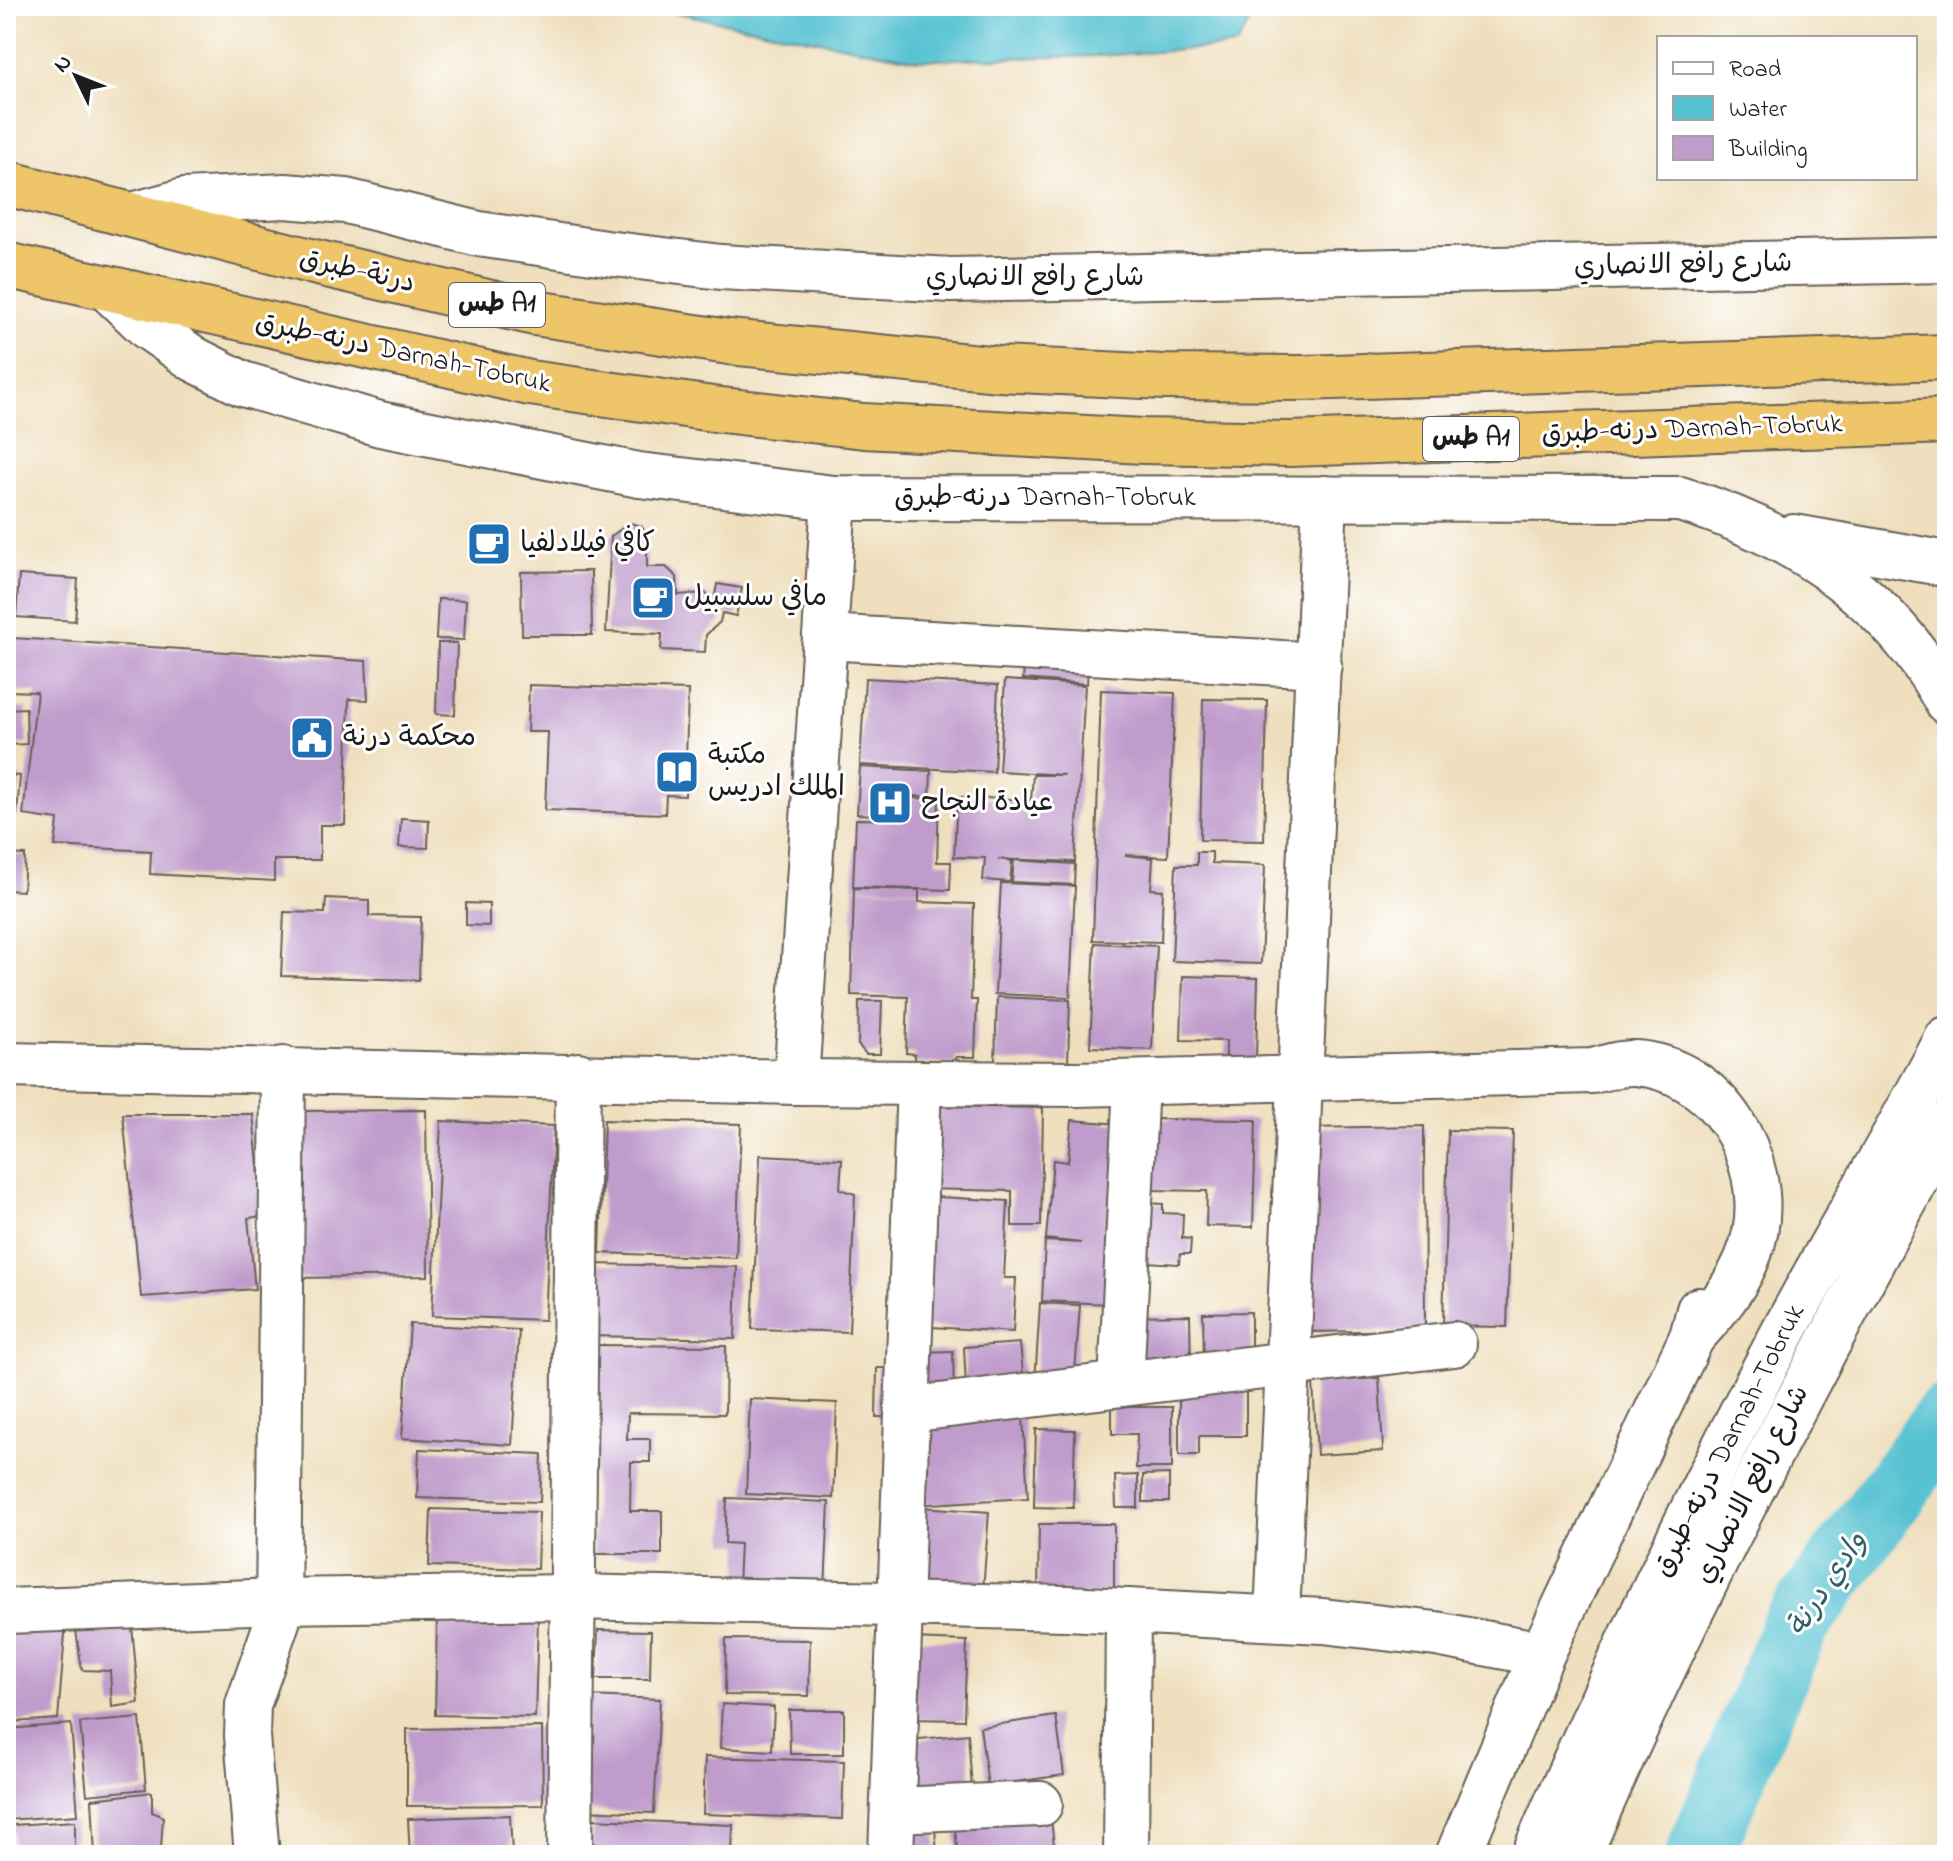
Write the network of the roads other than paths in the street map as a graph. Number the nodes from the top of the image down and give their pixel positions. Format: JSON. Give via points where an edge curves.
{"nodes":[{"id":1,"x":6,"y":183,"type":"edge"},
{"id":2,"x":133,"y":215,"type":"junction"},
{"id":3,"x":1944,"y":249,"type":"edge"},
{"id":4,"x":6,"y":265,"type":"edge"},
{"id":5,"x":108,"y":289,"type":"junction"},
{"id":6,"x":1947,"y":357,"type":"edge"},
{"id":7,"x":1947,"y":421,"type":"edge"},
{"id":8,"x":834,"y":498,"type":"junction"},
{"id":9,"x":1325,"y":498,"type":"junction"},
{"id":10,"x":1772,"y":533,"type":"junction"},
{"id":11,"x":1947,"y":564,"type":"edge"},
{"id":12,"x":825,"y":637,"type":"junction"},
{"id":13,"x":1319,"y":665,"type":"junction"},
{"id":14,"x":1947,"y":702,"type":"edge"},
{"id":15,"x":1947,"y":1039,"type":"edge"},
{"id":16,"x":6,"y":1065,"type":"edge"},
{"id":17,"x":283,"y":1069,"type":"junction"},
{"id":18,"x":578,"y":1075,"type":"junction"},
{"id":19,"x":1303,"y":1079,"type":"junction"},
{"id":20,"x":796,"y":1082,"type":"junction"},
{"id":21,"x":919,"y":1083,"type":"junction"},
{"id":22,"x":1136,"y":1083,"type":"junction"},
{"id":23,"x":1947,"y":1124,"type":"edge"},
{"id":24,"x":1454,"y":1344,"type":"dead end"},
{"id":25,"x":1289,"y":1364,"type":"junction"},
{"id":26,"x":1121,"y":1384,"type":"junction"},
{"id":27,"x":907,"y":1410,"type":"junction"},
{"id":28,"x":572,"y":1597,"type":"junction"},
{"id":29,"x":277,"y":1601,"type":"junction"},
{"id":30,"x":900,"y":1604,"type":"junction"},
{"id":31,"x":6,"y":1611,"type":"edge"},
{"id":32,"x":1128,"y":1611,"type":"junction"},
{"id":33,"x":1277,"y":1618,"type":"junction"},
{"id":34,"x":1542,"y":1654,"type":"junction"},
{"id":35,"x":1040,"y":1804,"type":"dead end"},
{"id":36,"x":893,"y":1810,"type":"junction"},
{"id":37,"x":257,"y":1855,"type":"edge"},
{"id":38,"x":570,"y":1855,"type":"edge"},
{"id":39,"x":891,"y":1855,"type":"edge"},
{"id":40,"x":1126,"y":1855,"type":"edge"},
{"id":41,"x":1458,"y":1855,"type":"edge"},
{"id":42,"x":1534,"y":1855,"type":"edge"},
{"id":43,"x":1579,"y":1855,"type":"edge"}],
"edges":[{"from":1,"to":2,"type":"highway","name":"درنة-طبرق","number":"طس A1"},
{"from":2,"to":3,"type":"street","name":"شارع رافع الانصاري","via":[[184,201],[285,196],[346,201],[479,234],[606,253],[750,269],[951,280]]},
{"from":2,"to":6,"type":"highway","name":"درنة-طبرق","number":"طس A1","via":[[535,313],[729,342],[999,369],[1302,378]]},
{"from":4,"to":5,"type":"highway","name":"درنه-طبرق Darnah-Tobruk","number":"طس A1"},
{"from":5,"to":7,"type":"highway","name":"درنه-طبرق Darnah-Tobruk","number":"طس A1","via":[[530,383],[864,426],[1290,444]]},
{"from":5,"to":8,"type":"street","name":"درنه-طبرق Darnah-Tobruk","number":"طس A1","via":[[149,328],[194,359],[295,402],[639,475]]},
{"from":8,"to":9,"type":"street","name":"درنه-طبرق Darnah-Tobruk","number":"طس A1"},
{"from":8,"to":12,"type":"street"},
{"from":9,"to":10,"type":"street","name":"درنه-طبرق Darnah-Tobruk","number":"طس A1","via":[[1680,499]]},
{"from":9,"to":13,"type":"street"},
{"from":10,"to":11,"type":"street"},
{"from":10,"to":14,"type":"street","name":"درنه-طبرق Darnah-Tobruk","number":"طس A1","via":[[1815,558],[1886,618]]},
{"from":12,"to":13,"type":"street"},
{"from":12,"to":20,"type":"street"},
{"from":13,"to":19,"type":"street"},
{"from":15,"to":42,"type":"street","name":"درنه-طبرق Darnah-Tobruk","via":[[1781,1336],[1707,1482]]},
{"from":16,"to":17,"type":"street"},
{"from":17,"to":18,"type":"street"},
{"from":17,"to":29,"type":"street"},
{"from":18,"to":20,"type":"street"},
{"from":18,"to":28,"type":"street"},
{"from":19,"to":22,"type":"street"},
{"from":19,"to":25,"type":"street"},
{"from":19,"to":34,"type":"street","via":[[1592,1071],[1681,1107],[1701,1123],[1727,1166],[1732,1217],[1692,1337]]},
{"from":20,"to":21,"type":"street"},
{"from":21,"to":22,"type":"street"},
{"from":21,"to":27,"type":"street"},
{"from":22,"to":26,"type":"street"},
{"from":23,"to":43,"type":"street","name":"شارع رافع الانصاري","via":[[1745,1499]]},
{"from":24,"to":25,"type":"street"},
{"from":25,"to":26,"type":"street"},
{"from":25,"to":33,"type":"street"},
{"from":26,"to":27,"type":"street"},
{"from":27,"to":30,"type":"street"},
{"from":28,"to":29,"type":"street"},
{"from":28,"to":30,"type":"street"},
{"from":28,"to":38,"type":"street"},
{"from":29,"to":31,"type":"street"},
{"from":29,"to":37,"type":"street","via":[[273,1640],[248,1705]]},
{"from":30,"to":32,"type":"street"},
{"from":30,"to":36,"type":"street"},
{"from":32,"to":33,"type":"street"},
{"from":32,"to":40,"type":"street"},
{"from":33,"to":34,"type":"street","via":[[1436,1634]]},
{"from":34,"to":41,"type":"street"},
{"from":35,"to":36,"type":"street"},
{"from":36,"to":39,"type":"street"}]}
